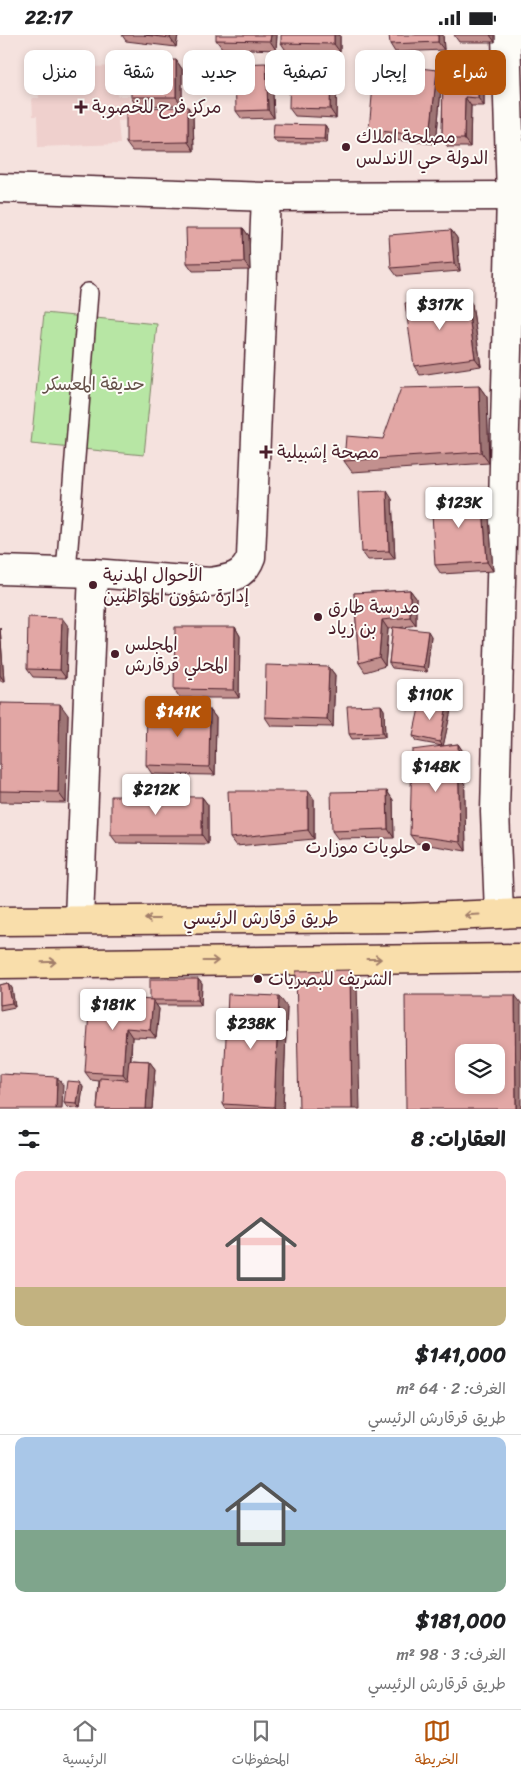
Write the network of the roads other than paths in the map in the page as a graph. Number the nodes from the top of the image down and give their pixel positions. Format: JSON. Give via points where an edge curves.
{"nodes":[{"id":1,"x":506,"y":35,"type":"edge"},
{"id":2,"x":516,"y":115,"type":"edge"},
{"id":3,"x":0,"y":188,"type":"edge"},
{"id":4,"x":512,"y":196,"type":"junction"},
{"id":5,"x":266,"y":197,"type":"junction"},
{"id":6,"x":88,"y":293,"type":"dead end"},
{"id":7,"x":514,"y":369,"type":"edge"},
{"id":8,"x":513,"y":453,"type":"edge"},
{"id":9,"x":0,"y":570,"type":"edge"},
{"id":10,"x":66,"y":572,"type":"junction"},
{"id":11,"x":93,"y":573,"type":"junction"},
{"id":12,"x":510,"y":913,"type":"edge"},
{"id":13,"x":79,"y":919,"type":"junction"},
{"id":14,"x":0,"y":921,"type":"edge"},
{"id":15,"x":521,"y":958,"type":"edge"},
{"id":16,"x":0,"y":964,"type":"edge"}],
"edges":[{"from":1,"to":2,"type":"street"},
{"from":2,"to":4,"type":"street"},
{"from":3,"to":5,"type":"street"},
{"from":4,"to":5,"type":"street"},
{"from":4,"to":7,"type":"street"},
{"from":5,"to":11,"type":"street","via":[[251,557],[248,565],[241,574],[210,582]]},
{"from":6,"to":10,"type":"lane"},
{"from":7,"to":8,"type":"street"},
{"from":8,"to":12,"type":"street","via":[[495,812]]},
{"from":9,"to":10,"type":"street"},
{"from":10,"to":11,"type":"street"},
{"from":11,"to":13,"type":"street"},
{"from":12,"to":13,"type":"main road","name":"طريق قرقارش الرئيسي","one_way":true,"via":[[403,918]]},
{"from":13,"to":14,"type":"main road","name":"طريق قرقارش الرئيسي"},
{"from":16,"to":15,"type":"main road","one_way":true}]}
